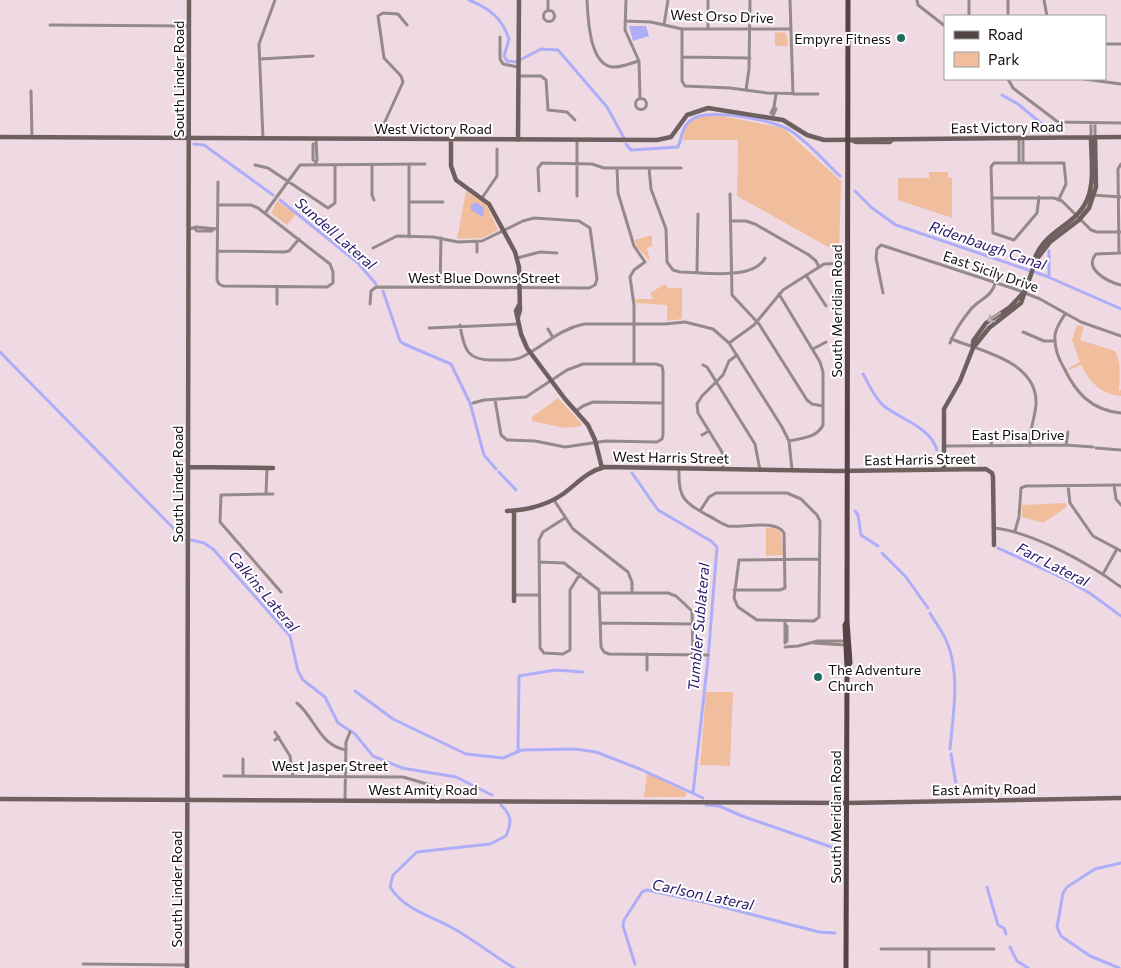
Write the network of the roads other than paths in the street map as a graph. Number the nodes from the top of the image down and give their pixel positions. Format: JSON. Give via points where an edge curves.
{"nodes":[{"id":1,"x":189,"y":0,"type":"edge"},
{"id":2,"x":275,"y":0,"type":"edge"},
{"id":3,"x":519,"y":0,"type":"edge"},
{"id":4,"x":548,"y":0,"type":"edge"},
{"id":5,"x":587,"y":0,"type":"edge"},
{"id":6,"x":626,"y":0,"type":"edge"},
{"id":7,"x":668,"y":0,"type":"edge"},
{"id":8,"x":708,"y":0,"type":"edge"},
{"id":9,"x":750,"y":0,"type":"edge"},
{"id":10,"x":790,"y":0,"type":"edge"},
{"id":11,"x":848,"y":0,"type":"edge"},
{"id":12,"x":917,"y":0,"type":"edge"},
{"id":13,"x":969,"y":0,"type":"edge"},
{"id":14,"x":1008,"y":0,"type":"edge"},
{"id":15,"x":1044,"y":0,"type":"edge"},
{"id":16,"x":548,"y":9,"type":"dead end"},
{"id":17,"x":969,"y":15,"type":"edge"},
{"id":18,"x":1008,"y":15,"type":"edge"},
{"id":19,"x":1047,"y":15,"type":"edge"},
{"id":20,"x":625,"y":22,"type":"junction"},
{"id":21,"x":50,"y":25,"type":"dead end"},
{"id":22,"x":407,"y":25,"type":"dead end"},
{"id":23,"x":664,"y":25,"type":"junction"},
{"id":24,"x":944,"y":25,"type":"edge"},
{"id":25,"x":189,"y":26,"type":"junction"},
{"id":26,"x":682,"y":29,"type":"junction"},
{"id":27,"x":708,"y":29,"type":"junction"},
{"id":28,"x":750,"y":29,"type":"junction"},
{"id":29,"x":790,"y":29,"type":"junction"},
{"id":30,"x":500,"y":37,"type":"dead end"},
{"id":31,"x":1106,"y":44,"type":"edge"},
{"id":32,"x":1121,"y":44,"type":"edge"},
{"id":33,"x":313,"y":56,"type":"dead end"},
{"id":34,"x":682,"y":57,"type":"junction"},
{"id":35,"x":750,"y":58,"type":"junction"},
{"id":36,"x":260,"y":59,"type":"junction"},
{"id":37,"x":639,"y":61,"type":"junction"},
{"id":38,"x":518,"y":65,"type":"junction"},
{"id":39,"x":520,"y":76,"type":"junction"},
{"id":40,"x":1091,"y":80,"type":"edge"},
{"id":41,"x":1009,"y":81,"type":"edge"},
{"id":42,"x":1121,"y":84,"type":"edge"},
{"id":43,"x":746,"y":90,"type":"junction"},
{"id":44,"x":31,"y":91,"type":"dead end"},
{"id":45,"x":776,"y":94,"type":"junction"},
{"id":46,"x":793,"y":94,"type":"junction"},
{"id":47,"x":818,"y":94,"type":"dead end"},
{"id":48,"x":640,"y":97,"type":"dead end"},
{"id":49,"x":773,"y":116,"type":"junction"},
{"id":50,"x":575,"y":120,"type":"dead end"},
{"id":51,"x":1093,"y":123,"type":"junction"},
{"id":52,"x":1121,"y":123,"type":"edge"},
{"id":53,"x":0,"y":137,"type":"edge"},
{"id":54,"x":32,"y":137,"type":"junction"},
{"id":55,"x":1093,"y":137,"type":"junction"},
{"id":56,"x":1121,"y":137,"type":"edge"},
{"id":57,"x":189,"y":138,"type":"junction"},
{"id":58,"x":263,"y":139,"type":"junction"},
{"id":59,"x":377,"y":139,"type":"junction"},
{"id":60,"x":451,"y":139,"type":"junction"},
{"id":61,"x":1021,"y":139,"type":"junction"},
{"id":62,"x":518,"y":140,"type":"junction"},
{"id":63,"x":577,"y":140,"type":"junction"},
{"id":64,"x":849,"y":140,"type":"junction"},
{"id":65,"x":316,"y":141,"type":"junction"},
{"id":66,"x":497,"y":149,"type":"dead end"},
{"id":67,"x":315,"y":163,"type":"junction"},
{"id":68,"x":1021,"y":163,"type":"junction"},
{"id":69,"x":372,"y":164,"type":"junction"},
{"id":70,"x":409,"y":164,"type":"junction"},
{"id":71,"x":425,"y":164,"type":"dead end"},
{"id":72,"x":577,"y":164,"type":"junction"},
{"id":73,"x":255,"y":165,"type":"dead end"},
{"id":74,"x":335,"y":165,"type":"junction"},
{"id":75,"x":1120,"y":165,"type":"edge"},
{"id":76,"x":617,"y":168,"type":"junction"},
{"id":77,"x":649,"y":168,"type":"junction"},
{"id":78,"x":681,"y":168,"type":"dead end"},
{"id":79,"x":288,"y":181,"type":"junction"},
{"id":80,"x":218,"y":182,"type":"dead end"},
{"id":81,"x":539,"y":191,"type":"dead end"},
{"id":82,"x":730,"y":194,"type":"dead end"},
{"id":83,"x":1092,"y":195,"type":"junction"},
{"id":84,"x":577,"y":196,"type":"dead end"},
{"id":85,"x":1039,"y":197,"type":"junction"},
{"id":86,"x":1120,"y":197,"type":"edge"},
{"id":87,"x":482,"y":198,"type":"junction"},
{"id":88,"x":992,"y":198,"type":"junction"},
{"id":89,"x":1059,"y":199,"type":"junction"},
{"id":90,"x":374,"y":200,"type":"dead end"},
{"id":91,"x":410,"y":202,"type":"junction"},
{"id":92,"x":443,"y":202,"type":"dead end"},
{"id":93,"x":218,"y":205,"type":"junction"},
{"id":94,"x":265,"y":213,"type":"junction"},
{"id":95,"x":698,"y":214,"type":"dead end"},
{"id":96,"x":1078,"y":218,"type":"junction"},
{"id":97,"x":730,"y":221,"type":"junction"},
{"id":98,"x":189,"y":229,"type":"junction"},
{"id":99,"x":215,"y":229,"type":"junction"},
{"id":100,"x":504,"y":231,"type":"junction"},
{"id":101,"x":1120,"y":232,"type":"edge"},
{"id":102,"x":409,"y":236,"type":"junction"},
{"id":103,"x":440,"y":238,"type":"junction"},
{"id":104,"x":299,"y":239,"type":"junction"},
{"id":105,"x":477,"y":242,"type":"junction"},
{"id":106,"x":374,"y":248,"type":"dead end"},
{"id":107,"x":217,"y":252,"type":"junction"},
{"id":108,"x":477,"y":252,"type":"dead end"},
{"id":109,"x":557,"y":253,"type":"dead end"},
{"id":110,"x":1120,"y":253,"type":"edge"},
{"id":111,"x":517,"y":258,"type":"junction"},
{"id":112,"x":765,"y":258,"type":"dead end"},
{"id":113,"x":847,"y":263,"type":"junction"},
{"id":114,"x":819,"y":267,"type":"junction"},
{"id":115,"x":697,"y":272,"type":"junction"},
{"id":116,"x":730,"y":272,"type":"junction"},
{"id":117,"x":806,"y":275,"type":"junction"},
{"id":118,"x":995,"y":284,"type":"junction"},
{"id":119,"x":1121,"y":285,"type":"edge"},
{"id":120,"x":277,"y":286,"type":"junction"},
{"id":121,"x":440,"y":288,"type":"junction"},
{"id":122,"x":519,"y":288,"type":"junction"},
{"id":123,"x":1024,"y":292,"type":"junction"},
{"id":124,"x":883,"y":293,"type":"dead end"},
{"id":125,"x":778,"y":294,"type":"junction"},
{"id":126,"x":277,"y":304,"type":"dead end"},
{"id":127,"x":370,"y":304,"type":"dead end"},
{"id":128,"x":826,"y":306,"type":"dead end"},
{"id":129,"x":1065,"y":314,"type":"junction"},
{"id":130,"x":757,"y":321,"type":"junction"},
{"id":131,"x":519,"y":324,"type":"junction"},
{"id":132,"x":634,"y":324,"type":"junction"},
{"id":133,"x":460,"y":325,"type":"junction"},
{"id":134,"x":429,"y":328,"type":"dead end"},
{"id":135,"x":548,"y":329,"type":"dead end"},
{"id":136,"x":1023,"y":332,"type":"dead end"},
{"id":137,"x":552,"y":336,"type":"junction"},
{"id":138,"x":1121,"y":336,"type":"edge"},
{"id":139,"x":1055,"y":341,"type":"junction"},
{"id":140,"x":826,"y":342,"type":"dead end"},
{"id":141,"x":729,"y":343,"type":"junction"},
{"id":142,"x":973,"y":348,"type":"junction"},
{"id":143,"x":813,"y":350,"type":"junction"},
{"id":144,"x":529,"y":352,"type":"junction"},
{"id":145,"x":738,"y":355,"type":"junction"},
{"id":146,"x":634,"y":364,"type":"junction"},
{"id":147,"x":703,"y":365,"type":"dead end"},
{"id":148,"x":551,"y":381,"type":"junction"},
{"id":149,"x":717,"y":383,"type":"junction"},
{"id":150,"x":495,"y":400,"type":"junction"},
{"id":151,"x":663,"y":402,"type":"junction"},
{"id":152,"x":473,"y":403,"type":"dead end"},
{"id":153,"x":822,"y":406,"type":"junction"},
{"id":154,"x":576,"y":411,"type":"junction"},
{"id":155,"x":1121,"y":413,"type":"edge"},
{"id":156,"x":709,"y":431,"type":"junction"},
{"id":157,"x":1068,"y":432,"type":"dead end"},
{"id":158,"x":993,"y":433,"type":"dead end"},
{"id":159,"x":702,"y":435,"type":"dead end"},
{"id":160,"x":788,"y":441,"type":"junction"},
{"id":161,"x":596,"y":442,"type":"junction"},
{"id":162,"x":991,"y":445,"type":"junction"},
{"id":163,"x":1066,"y":445,"type":"junction"},
{"id":164,"x":943,"y":446,"type":"junction"},
{"id":165,"x":1030,"y":446,"type":"junction"},
{"id":166,"x":1121,"y":450,"type":"edge"},
{"id":167,"x":188,"y":467,"type":"junction"},
{"id":168,"x":270,"y":468,"type":"joint"},
{"id":169,"x":602,"y":468,"type":"junction"},
{"id":170,"x":723,"y":469,"type":"junction"},
{"id":171,"x":679,"y":470,"type":"junction"},
{"id":172,"x":760,"y":470,"type":"junction"},
{"id":173,"x":792,"y":470,"type":"junction"},
{"id":174,"x":944,"y":470,"type":"junction"},
{"id":175,"x":847,"y":471,"type":"junction"},
{"id":176,"x":1114,"y":485,"type":"junction"},
{"id":177,"x":1121,"y":485,"type":"edge"},
{"id":178,"x":1068,"y":486,"type":"junction"},
{"id":179,"x":266,"y":494,"type":"junction"},
{"id":180,"x":273,"y":494,"type":"dead end"},
{"id":181,"x":554,"y":500,"type":"junction"},
{"id":182,"x":1121,"y":505,"type":"edge"},
{"id":183,"x":507,"y":511,"type":"dead end"},
{"id":184,"x":514,"y":511,"type":"junction"},
{"id":185,"x":700,"y":511,"type":"junction"},
{"id":186,"x":565,"y":518,"type":"junction"},
{"id":187,"x":994,"y":528,"type":"junction"},
{"id":188,"x":1015,"y":531,"type":"junction"},
{"id":189,"x":994,"y":545,"type":"dead end"},
{"id":190,"x":1117,"y":549,"type":"junction"},
{"id":191,"x":1121,"y":551,"type":"edge"},
{"id":192,"x":786,"y":559,"type":"junction"},
{"id":193,"x":819,"y":559,"type":"junction"},
{"id":194,"x":539,"y":562,"type":"junction"},
{"id":195,"x":580,"y":574,"type":"junction"},
{"id":196,"x":1103,"y":574,"type":"junction"},
{"id":197,"x":1121,"y":587,"type":"edge"},
{"id":198,"x":734,"y":590,"type":"junction"},
{"id":199,"x":281,"y":592,"type":"dead end"},
{"id":200,"x":600,"y":593,"type":"junction"},
{"id":201,"x":514,"y":594,"type":"junction"},
{"id":202,"x":632,"y":594,"type":"junction"},
{"id":203,"x":539,"y":595,"type":"junction"},
{"id":204,"x":514,"y":601,"type":"dead end"},
{"id":205,"x":601,"y":623,"type":"junction"},
{"id":206,"x":785,"y":623,"type":"junction"},
{"id":207,"x":693,"y":624,"type":"junction"},
{"id":208,"x":846,"y":643,"type":"junction"},
{"id":209,"x":785,"y":645,"type":"junction"},
{"id":210,"x":785,"y":652,"type":"dead end"},
{"id":211,"x":647,"y":654,"type":"junction"},
{"id":212,"x":692,"y":655,"type":"junction"},
{"id":213,"x":708,"y":655,"type":"dead end"},
{"id":214,"x":647,"y":670,"type":"dead end"},
{"id":215,"x":297,"y":703,"type":"dead end"},
{"id":216,"x":275,"y":732,"type":"dead end"},
{"id":217,"x":350,"y":732,"type":"dead end"},
{"id":218,"x":279,"y":736,"type":"junction"},
{"id":219,"x":275,"y":740,"type":"dead end"},
{"id":220,"x":346,"y":750,"type":"junction"},
{"id":221,"x":243,"y":758,"type":"dead end"},
{"id":222,"x":224,"y":776,"type":"dead end"},
{"id":223,"x":243,"y":776,"type":"junction"},
{"id":224,"x":293,"y":776,"type":"junction"},
{"id":225,"x":346,"y":777,"type":"junction"},
{"id":226,"x":434,"y":786,"type":"dead end"},
{"id":227,"x":1121,"y":798,"type":"edge"},
{"id":228,"x":0,"y":799,"type":"edge"},
{"id":229,"x":187,"y":800,"type":"junction"},
{"id":230,"x":346,"y":800,"type":"junction"},
{"id":231,"x":847,"y":803,"type":"junction"},
{"id":232,"x":881,"y":949,"type":"dead end"},
{"id":233,"x":994,"y":949,"type":"dead end"},
{"id":234,"x":928,"y":950,"type":"junction"},
{"id":235,"x":83,"y":964,"type":"dead end"},
{"id":236,"x":187,"y":966,"type":"edge"},
{"id":237,"x":846,"y":968,"type":"edge"},
{"id":238,"x":929,"y":968,"type":"edge"}],
"edges":[{"from":1,"to":25,"type":"street","name":"South Linder Road"},
{"from":2,"to":36,"type":"street","via":[[260,38]]},
{"from":3,"to":38,"type":"street"},
{"from":4,"to":16,"type":"street"},
{"from":5,"to":37,"type":"street","via":[[591,42],[604,63],[614,67]]},
{"from":6,"to":20,"type":"street"},
{"from":7,"to":23,"type":"street"},
{"from":8,"to":27,"type":"street"},
{"from":9,"to":28,"type":"street"},
{"from":10,"to":29,"type":"street"},
{"from":11,"to":64,"type":"main road","name":"South Meridian Road"},
{"from":12,"to":24,"type":"street","via":[[918,5]]},
{"from":13,"to":17,"type":"street"},
{"from":14,"to":18,"type":"street"},
{"from":15,"to":19,"type":"street"},
{"from":20,"to":23,"type":"street","name":"West Orso Drive"},
{"from":20,"to":37,"type":"street","via":[[627,36]]},
{"from":21,"to":25,"type":"street"},
{"from":22,"to":59,"type":"street","via":[[398,14],[378,16],[384,58],[403,82]]},
{"from":23,"to":26,"type":"street","name":"West Orso Drive"},
{"from":25,"to":57,"type":"street","name":"South Linder Road"},
{"from":26,"to":27,"type":"street","name":"West Orso Drive"},
{"from":26,"to":34,"type":"street"},
{"from":27,"to":28,"type":"street","name":"West Orso Drive"},
{"from":28,"to":29,"type":"street","name":"West Orso Drive"},
{"from":28,"to":35,"type":"street"},
{"from":29,"to":46,"type":"street"},
{"from":30,"to":38,"type":"street","via":[[503,64]]},
{"from":31,"to":32,"type":"street"},
{"from":33,"to":36,"type":"street"},
{"from":34,"to":35,"type":"street"},
{"from":34,"to":43,"type":"street","via":[[683,85]]},
{"from":35,"to":43,"type":"street"},
{"from":36,"to":58,"type":"street"},
{"from":37,"to":48,"type":"street"},
{"from":38,"to":39,"type":"street"},
{"from":39,"to":50,"type":"street","via":[[544,77],[548,110],[567,112]]},
{"from":39,"to":62,"type":"street"},
{"from":40,"to":42,"type":"street"},
{"from":41,"to":51,"type":"street","via":[[1053,120]]},
{"from":43,"to":45,"type":"street"},
{"from":44,"to":54,"type":"street"},
{"from":45,"to":46,"type":"street"},
{"from":45,"to":49,"type":"street"},
{"from":46,"to":47,"type":"street"},
{"from":49,"to":63,"type":"street","name":"West Victory Road","via":[[708,108],[688,115],[673,135],[665,140]]},
{"from":49,"to":64,"type":"street","name":"West Victory Road","via":[[818,139]]},
{"from":51,"to":52,"type":"street"},
{"from":51,"to":55,"type":"street"},
{"from":53,"to":54,"type":"street","name":"West Victory Road"},
{"from":54,"to":57,"type":"street","name":"West Victory Road"},
{"from":55,"to":56,"type":"street","name":"East Victory Road"},
{"from":55,"to":61,"type":"street","name":"East Victory Road"},
{"from":55,"to":83,"type":"street"},
{"from":57,"to":58,"type":"street","name":"West Victory Road"},
{"from":57,"to":98,"type":"street","name":"South Linder Road"},
{"from":58,"to":65,"type":"street","name":"West Victory Road"},
{"from":59,"to":60,"type":"street","name":"West Victory Road"},
{"from":59,"to":65,"type":"street","name":"West Victory Road"},
{"from":60,"to":62,"type":"street","name":"West Victory Road"},
{"from":60,"to":87,"type":"street","via":[[453,174],[462,186]]},
{"from":61,"to":64,"type":"street","name":"East Victory Road"},
{"from":61,"to":68,"type":"street"},
{"from":62,"to":63,"type":"street","name":"West Victory Road"},
{"from":63,"to":72,"type":"street"},
{"from":64,"to":113,"type":"main road","name":"South Meridian Road"},
{"from":65,"to":67,"type":"street","via":[[313,144]]},
{"from":66,"to":87,"type":"street","via":[[497,176]]},
{"from":67,"to":74,"type":"street"},
{"from":67,"to":79,"type":"street","via":[[300,166]]},
{"from":68,"to":88,"type":"street","via":[[993,164]]},
{"from":68,"to":89,"type":"street","via":[[1064,163],[1066,184]]},
{"from":69,"to":70,"type":"street"},
{"from":69,"to":74,"type":"street"},
{"from":69,"to":90,"type":"street"},
{"from":70,"to":71,"type":"street"},
{"from":70,"to":91,"type":"street"},
{"from":72,"to":76,"type":"street"},
{"from":72,"to":81,"type":"street","via":[[539,164]]},
{"from":72,"to":84,"type":"street"},
{"from":73,"to":79,"type":"street","via":[[268,168]]},
{"from":74,"to":79,"type":"street","via":[[335,203],[330,208],[325,208]]},
{"from":75,"to":86,"type":"street"},
{"from":76,"to":77,"type":"street"},
{"from":76,"to":132,"type":"street","via":[[618,193],[634,246],[645,262],[630,277]]},
{"from":77,"to":78,"type":"street"},
{"from":77,"to":115,"type":"street","via":[[650,189],[665,224],[666,260],[678,272]]},
{"from":79,"to":94,"type":"street"},
{"from":80,"to":93,"type":"street"},
{"from":82,"to":97,"type":"street"},
{"from":83,"to":86,"type":"street"},
{"from":83,"to":96,"type":"street","via":[[1089,208]]},
{"from":85,"to":88,"type":"street"},
{"from":85,"to":88,"type":"street","via":[[1037,213],[1014,240],[993,233]]},
{"from":85,"to":89,"type":"street"},
{"from":86,"to":101,"type":"street"},
{"from":87,"to":100,"type":"street"},
{"from":89,"to":96,"type":"street"},
{"from":91,"to":92,"type":"street"},
{"from":91,"to":102,"type":"street"},
{"from":93,"to":94,"type":"street","via":[[251,205]]},
{"from":93,"to":99,"type":"street"},
{"from":94,"to":104,"type":"street"},
{"from":95,"to":115,"type":"street"},
{"from":96,"to":101,"type":"street","via":[[1097,232]]},
{"from":96,"to":123,"type":"street","via":[[1050,242],[1036,260]]},
{"from":97,"to":114,"type":"street","via":[[755,224],[809,255]]},
{"from":97,"to":116,"type":"street"},
{"from":98,"to":99,"type":"street"},
{"from":98,"to":167,"type":"street","name":"South Linder Road"},
{"from":99,"to":107,"type":"street"},
{"from":100,"to":105,"type":"street"},
{"from":100,"to":111,"type":"street"},
{"from":100,"to":122,"type":"street","name":"West Blue Downs Street","via":[[523,220],[534,218],[558,218],[585,224],[591,231],[595,285],[589,288]]},
{"from":101,"to":110,"type":"street"},
{"from":102,"to":103,"type":"street"},
{"from":102,"to":106,"type":"street","via":[[395,237]]},
{"from":103,"to":105,"type":"street"},
{"from":103,"to":121,"type":"street"},
{"from":104,"to":107,"type":"street","via":[[284,252]]},
{"from":104,"to":120,"type":"street","via":[[330,264],[332,285]]},
{"from":105,"to":108,"type":"street"},
{"from":107,"to":120,"type":"street","via":[[219,284]]},
{"from":109,"to":111,"type":"street","via":[[540,252]]},
{"from":110,"to":119,"type":"street","via":[[1098,253],[1094,256],[1093,270]]},
{"from":111,"to":122,"type":"street"},
{"from":112,"to":116,"type":"street","via":[[750,272]]},
{"from":113,"to":114,"type":"street","via":[[829,263]]},
{"from":113,"to":175,"type":"main road","name":"South Meridian Road"},
{"from":114,"to":117,"type":"street"},
{"from":115,"to":116,"type":"street"},
{"from":116,"to":130,"type":"street","via":[[732,294]]},
{"from":117,"to":125,"type":"street"},
{"from":117,"to":128,"type":"street"},
{"from":118,"to":123,"type":"street","name":"East Sicily Drive"},
{"from":118,"to":124,"type":"street","name":"East Sicily Drive","via":[[884,245],[878,246],[876,258]]},
{"from":118,"to":142,"type":"street","via":[[991,294],[961,321],[950,341]]},
{"from":120,"to":126,"type":"street"},
{"from":121,"to":122,"type":"street","name":"West Blue Downs Street"},
{"from":121,"to":127,"type":"street","name":"West Blue Downs Street","via":[[372,289]]},
{"from":122,"to":131,"type":"street"},
{"from":123,"to":129,"type":"street","name":"East Sicily Drive"},
{"from":123,"to":142,"type":"street","via":[[986,322]]},
{"from":125,"to":130,"type":"street"},
{"from":125,"to":143,"type":"street"},
{"from":129,"to":138,"type":"street","name":"East Sicily Drive"},
{"from":129,"to":139,"type":"street","via":[[1056,328]]},
{"from":130,"to":141,"type":"street"},
{"from":130,"to":153,"type":"street","via":[[807,400]]},
{"from":131,"to":133,"type":"street"},
{"from":131,"to":144,"type":"street"},
{"from":132,"to":137,"type":"street","via":[[584,324]]},
{"from":132,"to":141,"type":"street","via":[[693,323],[713,329]]},
{"from":132,"to":146,"type":"street"},
{"from":133,"to":134,"type":"street"},
{"from":133,"to":144,"type":"street","via":[[463,341],[473,358],[510,360]]},
{"from":135,"to":137,"type":"street"},
{"from":136,"to":139,"type":"street","via":[[1044,341]]},
{"from":137,"to":144,"type":"street"},
{"from":139,"to":155,"type":"street","via":[[1070,381],[1082,397],[1098,407]]},
{"from":140,"to":143,"type":"street"},
{"from":141,"to":145,"type":"street"},
{"from":142,"to":164,"type":"street","via":[[960,381],[944,408]]},
{"from":142,"to":165,"type":"street","via":[[1011,363],[1029,379],[1036,405],[1030,426]]},
{"from":143,"to":153,"type":"street","via":[[822,372]]},
{"from":144,"to":148,"type":"street"},
{"from":145,"to":149,"type":"street","via":[[729,361]]},
{"from":145,"to":160,"type":"street"},
{"from":146,"to":148,"type":"street","via":[[583,364]]},
{"from":146,"to":151,"type":"street","via":[[662,366]]},
{"from":147,"to":149,"type":"street"},
{"from":148,"to":150,"type":"street","via":[[526,397]]},
{"from":148,"to":154,"type":"street"},
{"from":149,"to":156,"type":"street","via":[[697,404],[698,413]]},
{"from":149,"to":172,"type":"street","via":[[755,444]]},
{"from":150,"to":152,"type":"street"},
{"from":150,"to":161,"type":"street","via":[[504,439],[565,447]]},
{"from":151,"to":154,"type":"street","via":[[593,402]]},
{"from":151,"to":161,"type":"street","via":[[662,439],[657,442]]},
{"from":153,"to":160,"type":"street","via":[[820,431]]},
{"from":154,"to":161,"type":"street"},
{"from":156,"to":159,"type":"street"},
{"from":156,"to":170,"type":"street","via":[[722,452]]},
{"from":157,"to":163,"type":"street"},
{"from":158,"to":162,"type":"street"},
{"from":160,"to":173,"type":"street"},
{"from":161,"to":169,"type":"street"},
{"from":162,"to":164,"type":"street","name":"East Pisa Drive"},
{"from":162,"to":165,"type":"street","name":"East Pisa Drive"},
{"from":163,"to":165,"type":"street","name":"East Pisa Drive"},
{"from":163,"to":166,"type":"street","name":"East Pisa Drive"},
{"from":164,"to":174,"type":"street"},
{"from":167,"to":168,"type":"street"},
{"from":167,"to":229,"type":"street","name":"South Linder Road"},
{"from":168,"to":179,"type":"street"},
{"from":169,"to":171,"type":"street","name":"West Harris Street"},
{"from":169,"to":181,"type":"street","name":"West Harris Street","via":[[584,476]]},
{"from":170,"to":171,"type":"street","name":"West Harris Street"},
{"from":170,"to":172,"type":"street","name":"West Harris Street"},
{"from":171,"to":185,"type":"street","via":[[678,486],[682,496]]},
{"from":172,"to":173,"type":"street","name":"West Harris Street"},
{"from":173,"to":175,"type":"street","name":"West Harris Street"},
{"from":174,"to":175,"type":"street","name":"East Harris Street"},
{"from":174,"to":187,"type":"street","name":"East Harris Street","via":[[986,469],[992,473]]},
{"from":175,"to":208,"type":"main road","name":"South Meridian Road"},
{"from":176,"to":177,"type":"street"},
{"from":176,"to":178,"type":"street"},
{"from":176,"to":182,"type":"street","via":[[1116,499]]},
{"from":178,"to":188,"type":"street","via":[[1021,488]]},
{"from":178,"to":190,"type":"street","via":[[1069,501],[1084,525],[1093,536]]},
{"from":179,"to":180,"type":"street"},
{"from":179,"to":199,"type":"street","via":[[221,495],[220,522]]},
{"from":181,"to":184,"type":"street","name":"West Harris Street"},
{"from":181,"to":186,"type":"street"},
{"from":183,"to":184,"type":"street","name":"West Harris Street"},
{"from":184,"to":201,"type":"street"},
{"from":185,"to":192,"type":"street","via":[[728,526],[774,526],[782,529],[786,536]]},
{"from":185,"to":193,"type":"street","via":[[709,497],[716,493],[794,494],[820,521]]},
{"from":186,"to":194,"type":"street","via":[[540,536]]},
{"from":186,"to":202,"type":"street","via":[[579,534],[628,572]]},
{"from":187,"to":188,"type":"street"},
{"from":187,"to":189,"type":"street"},
{"from":188,"to":196,"type":"street"},
{"from":190,"to":191,"type":"street"},
{"from":190,"to":196,"type":"street"},
{"from":192,"to":193,"type":"street"},
{"from":192,"to":198,"type":"street","via":[[738,560]]},
{"from":192,"to":198,"type":"street","via":[[784,588]]},
{"from":193,"to":206,"type":"street","via":[[817,620]]},
{"from":194,"to":195,"type":"street","via":[[564,562]]},
{"from":194,"to":203,"type":"street"},
{"from":195,"to":200,"type":"street"},
{"from":195,"to":203,"type":"street","via":[[570,590],[568,652],[542,652]]},
{"from":196,"to":197,"type":"street"},
{"from":198,"to":206,"type":"street","via":[[736,605],[756,620]]},
{"from":200,"to":202,"type":"street"},
{"from":200,"to":205,"type":"street"},
{"from":201,"to":203,"type":"street"},
{"from":201,"to":204,"type":"street"},
{"from":202,"to":207,"type":"street","via":[[672,594],[692,611]]},
{"from":205,"to":207,"type":"street"},
{"from":205,"to":211,"type":"street","via":[[604,652]]},
{"from":206,"to":209,"type":"street"},
{"from":207,"to":212,"type":"street"},
{"from":208,"to":209,"type":"street"},
{"from":208,"to":231,"type":"main road","name":"South Meridian Road"},
{"from":209,"to":210,"type":"street"},
{"from":211,"to":212,"type":"street"},
{"from":211,"to":214,"type":"street"},
{"from":212,"to":213,"type":"street"},
{"from":215,"to":220,"type":"street","via":[[312,718],[328,743]]},
{"from":216,"to":218,"type":"street"},
{"from":217,"to":220,"type":"street"},
{"from":218,"to":219,"type":"street"},
{"from":218,"to":224,"type":"street","via":[[293,762]]},
{"from":220,"to":225,"type":"street"},
{"from":221,"to":223,"type":"street"},
{"from":222,"to":223,"type":"street","name":"West Jasper Street"},
{"from":223,"to":224,"type":"street","name":"West Jasper Street"},
{"from":224,"to":225,"type":"street","name":"West Jasper Street"},
{"from":225,"to":226,"type":"street","name":"West Jasper Street","via":[[403,777]]},
{"from":225,"to":230,"type":"street"},
{"from":227,"to":231,"type":"street","name":"East Amity Road"},
{"from":228,"to":229,"type":"street","name":"West Amity Road"},
{"from":229,"to":230,"type":"street","name":"West Amity Road"},
{"from":229,"to":236,"type":"street","name":"South Linder Road"},
{"from":230,"to":231,"type":"street","name":"West Amity Road"},
{"from":231,"to":237,"type":"main road","name":"South Meridian Road"},
{"from":232,"to":234,"type":"street"},
{"from":233,"to":234,"type":"street"},
{"from":234,"to":238,"type":"street"},
{"from":235,"to":236,"type":"street"}]}
